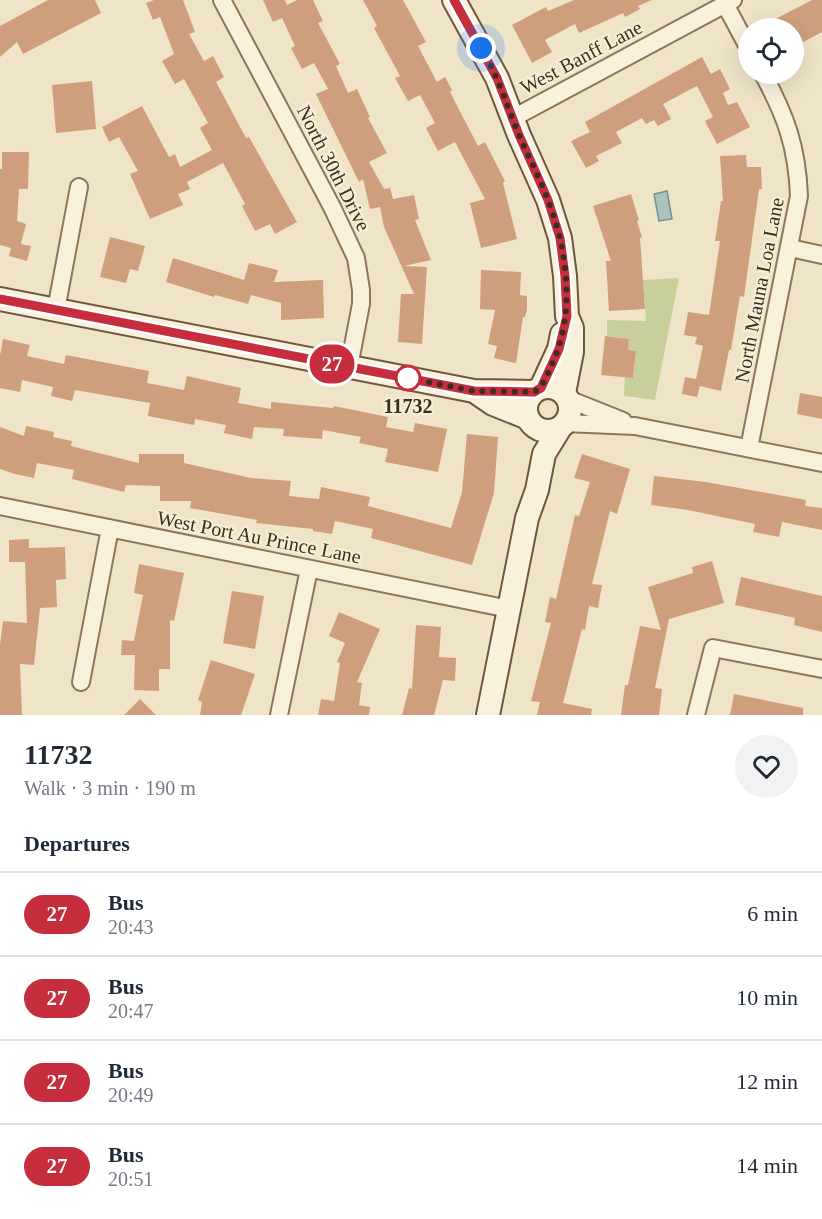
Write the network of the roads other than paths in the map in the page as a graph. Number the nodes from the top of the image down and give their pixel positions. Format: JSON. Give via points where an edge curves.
{"nodes":[{"id":1,"x":222,"y":0,"type":"edge"},
{"id":2,"x":454,"y":0,"type":"edge"},
{"id":3,"x":729,"y":2,"type":"edge"},
{"id":4,"x":738,"y":23,"type":"edge"},
{"id":5,"x":768,"y":84,"type":"edge"},
{"id":6,"x":513,"y":118,"type":"junction"},
{"id":7,"x":79,"y":187,"type":"dead end"},
{"id":8,"x":790,"y":249,"type":"junction"},
{"id":9,"x":822,"y":255,"type":"edge"},
{"id":10,"x":0,"y":299,"type":"edge"},
{"id":11,"x":56,"y":310,"type":"junction"},
{"id":12,"x":567,"y":316,"type":"junction"},
{"id":13,"x":349,"y":367,"type":"junction"},
{"id":14,"x":538,"y":390,"type":"junction"},
{"id":15,"x":474,"y":391,"type":"junction"},
{"id":16,"x":566,"y":396,"type":"junction"},
{"id":17,"x":531,"y":421,"type":"junction"},
{"id":18,"x":562,"y":425,"type":"junction"},
{"id":19,"x":635,"y":426,"type":"junction"},
{"id":20,"x":748,"y":448,"type":"junction"},
{"id":21,"x":822,"y":463,"type":"edge"},
{"id":22,"x":0,"y":506,"type":"edge"},
{"id":23,"x":527,"y":518,"type":"junction"},
{"id":24,"x":110,"y":528,"type":"junction"},
{"id":25,"x":309,"y":568,"type":"junction"},
{"id":26,"x":509,"y":609,"type":"junction"},
{"id":27,"x":822,"y":669,"type":"edge"},
{"id":28,"x":81,"y":682,"type":"dead end"},
{"id":29,"x":279,"y":715,"type":"edge"},
{"id":30,"x":488,"y":715,"type":"edge"},
{"id":31,"x":696,"y":715,"type":"edge"}],
"edges":[{"from":1,"to":13,"type":"street","name":"North 30th Drive","via":[[356,258],[361,304]]},
{"from":2,"to":6,"type":"street","via":[[488,59]]},
{"from":3,"to":4,"type":"street"},
{"from":3,"to":6,"type":"street","name":"West Banff Lane"},
{"from":5,"to":8,"type":"street","name":"North Mauna Loa Lane","via":[[788,124],[798,171],[799,196]]},
{"from":6,"to":12,"type":"street","via":[[560,238]]},
{"from":7,"to":11,"type":"street"},
{"from":8,"to":9,"type":"street"},
{"from":8,"to":20,"type":"street","name":"North Mauna Loa Lane"},
{"from":10,"to":11,"type":"street"},
{"from":11,"to":13,"type":"street"},
{"from":12,"to":14,"type":"street","via":[[559,349]]},
{"from":12,"to":16,"type":"street","via":[[572,328],[572,352]]},
{"from":13,"to":15,"type":"street"},
{"from":14,"to":15,"type":"street"},
{"from":14,"to":16,"type":"street","via":[[555,387]]},
{"from":14,"to":17,"type":"street","via":[[527,404]]},
{"from":15,"to":17,"type":"street"},
{"from":16,"to":18,"type":"street","via":[[571,410]]},
{"from":16,"to":19,"type":"street"},
{"from":17,"to":18,"type":"street","via":[[545,431]]},
{"from":17,"to":23,"type":"street","via":[[525,492]]},
{"from":18,"to":19,"type":"street"},
{"from":18,"to":23,"type":"street","via":[[544,454]]},
{"from":19,"to":20,"type":"street"},
{"from":20,"to":21,"type":"street"},
{"from":22,"to":24,"type":"street","name":"West Port Au Prince Lane"},
{"from":23,"to":26,"type":"street"},
{"from":24,"to":25,"type":"street","name":"West Port Au Prince Lane"},
{"from":24,"to":28,"type":"street"},
{"from":25,"to":26,"type":"street","name":"West Port Au Prince Lane"},
{"from":25,"to":29,"type":"street"},
{"from":26,"to":30,"type":"street"},
{"from":27,"to":31,"type":"street","via":[[713,648]]}]}
